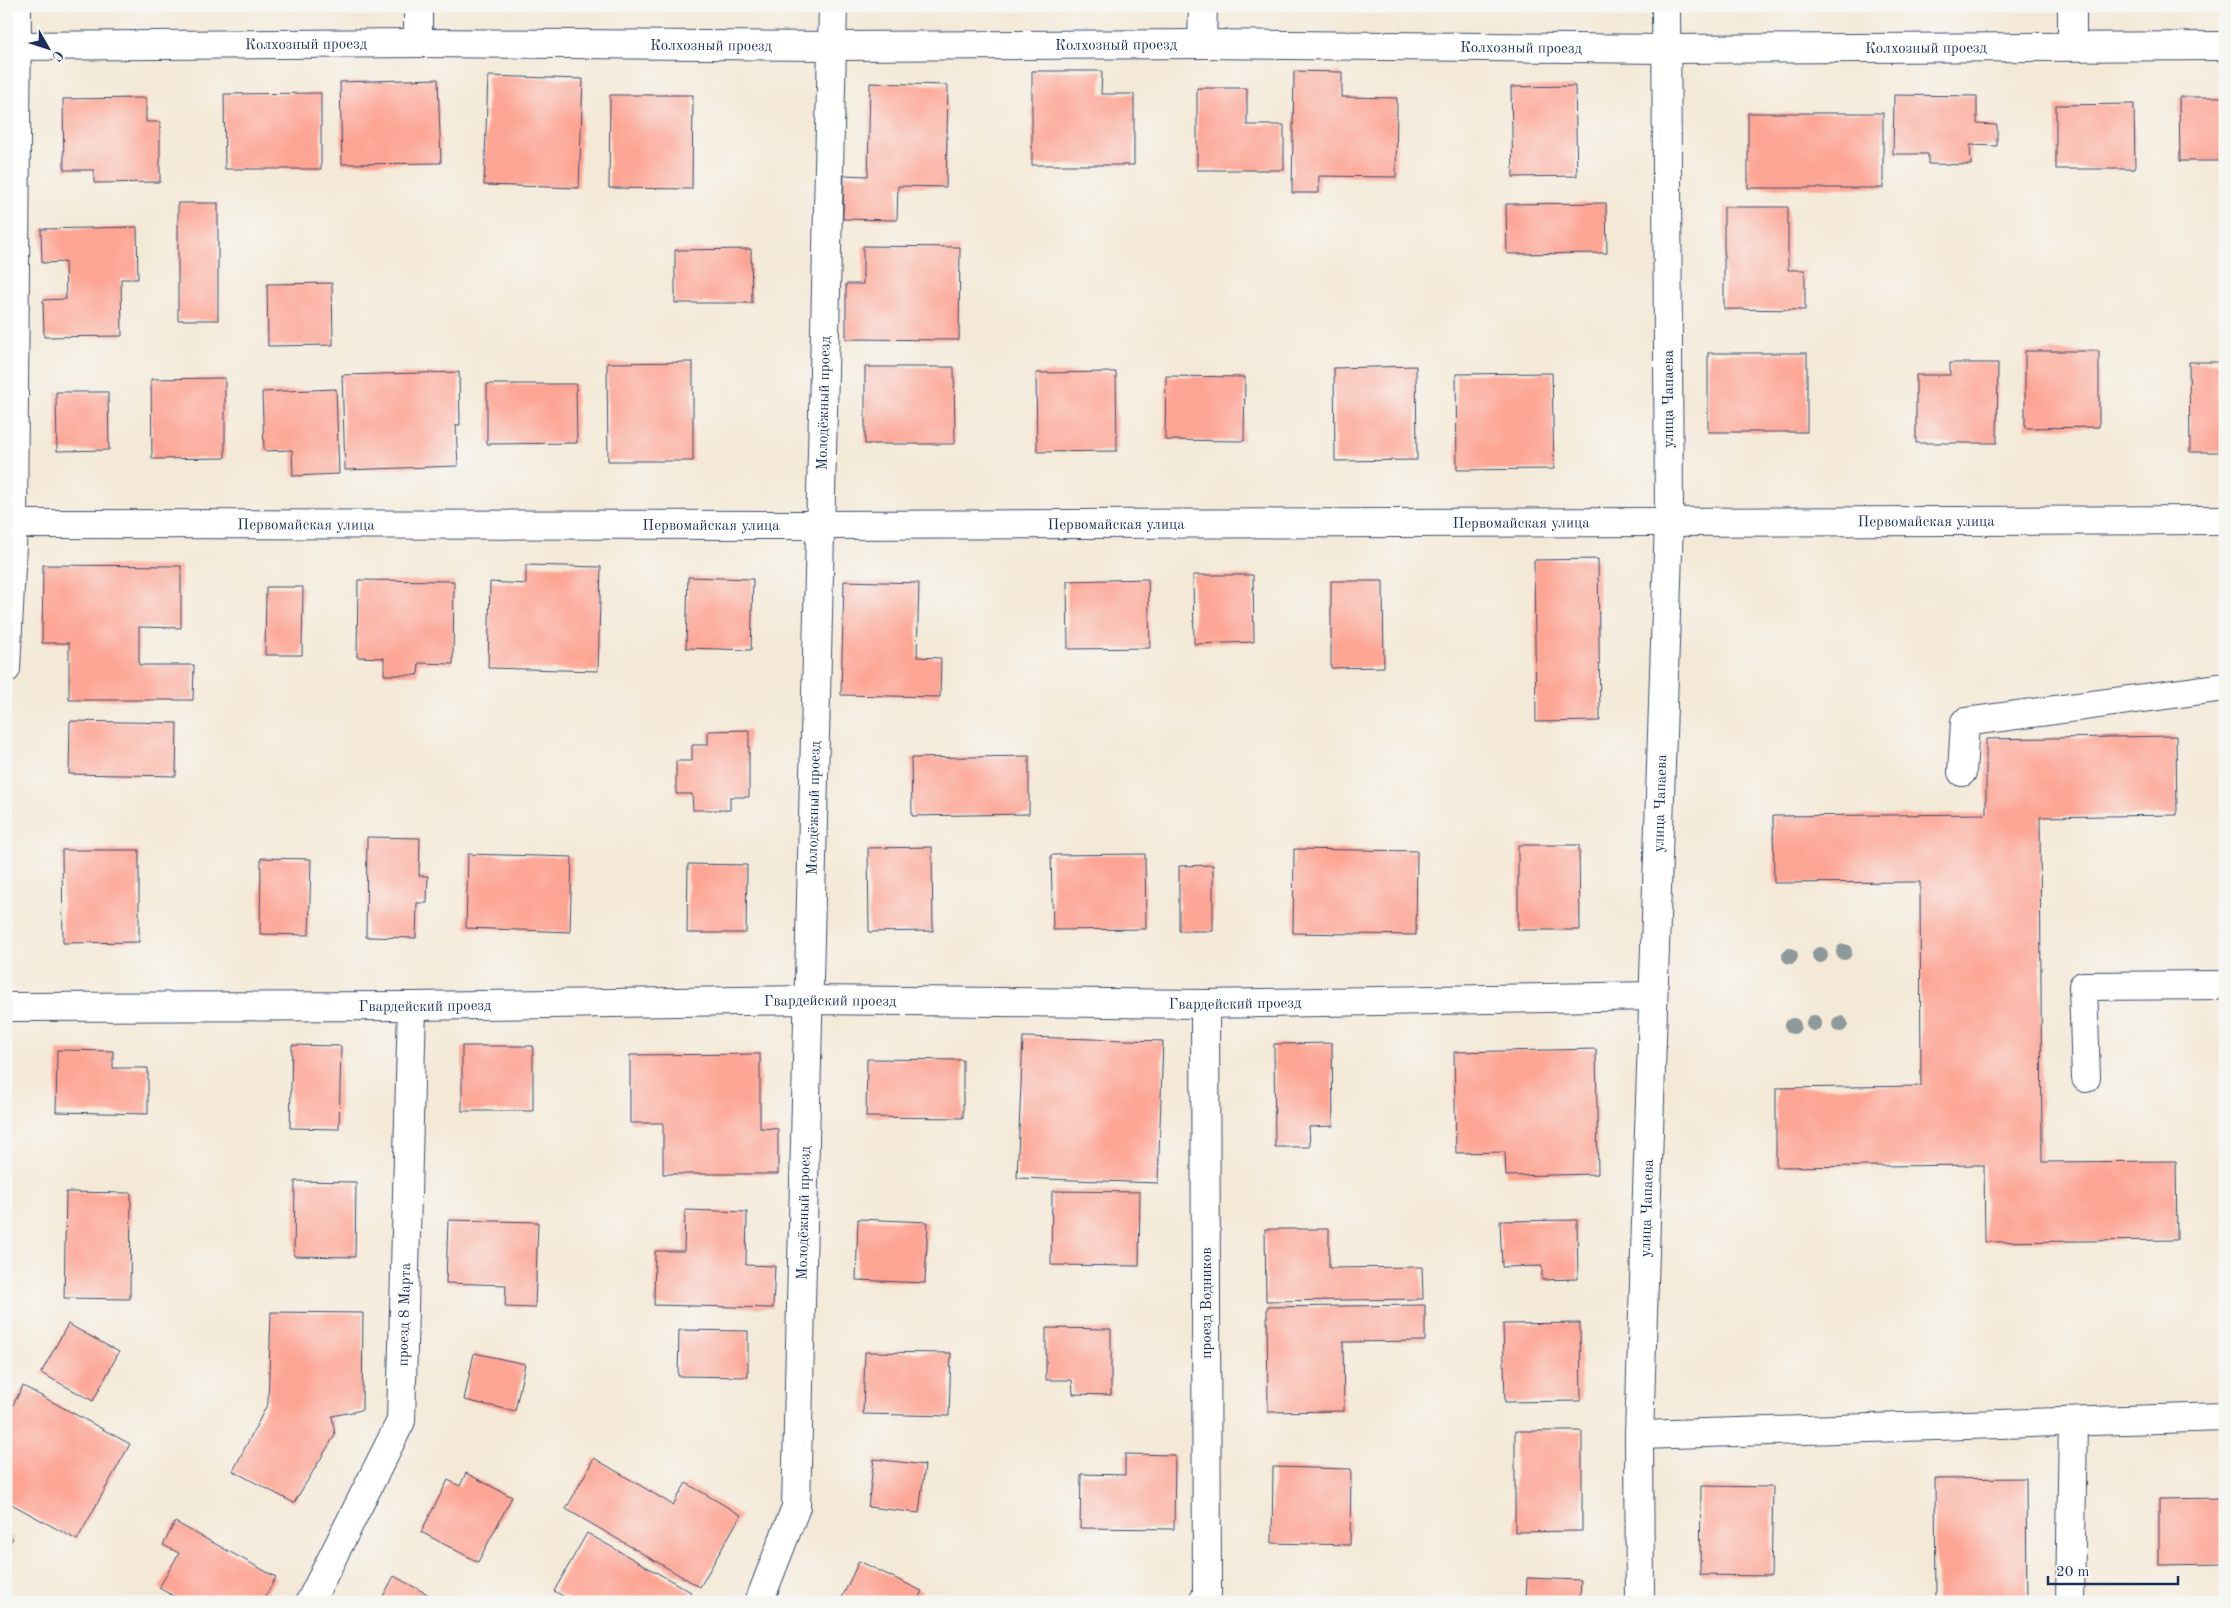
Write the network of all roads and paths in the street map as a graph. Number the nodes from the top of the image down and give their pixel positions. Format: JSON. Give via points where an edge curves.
{"nodes":[{"id":1,"x":17,"y":6,"type":"edge"},
{"id":2,"x":418,"y":6,"type":"edge"},
{"id":3,"x":832,"y":6,"type":"edge"},
{"id":4,"x":1203,"y":6,"type":"edge"},
{"id":5,"x":1666,"y":6,"type":"edge"},
{"id":6,"x":2072,"y":6,"type":"edge"},
{"id":7,"x":418,"y":43,"type":"junction"},
{"id":8,"x":1202,"y":44,"type":"junction"},
{"id":9,"x":12,"y":46,"type":"edge"},
{"id":10,"x":833,"y":46,"type":"junction"},
{"id":11,"x":2072,"y":46,"type":"junction"},
{"id":12,"x":2225,"y":46,"type":"edge"},
{"id":13,"x":1666,"y":49,"type":"junction"},
{"id":14,"x":2225,"y":520,"type":"edge"},
{"id":15,"x":1669,"y":521,"type":"junction"},
{"id":16,"x":10,"y":524,"type":"edge"},
{"id":17,"x":820,"y":526,"type":"junction"},
{"id":18,"x":6,"y":669,"type":"edge"},
{"id":19,"x":2225,"y":687,"type":"edge"},
{"id":20,"x":1962,"y":772,"type":"dead end"},
{"id":21,"x":2225,"y":985,"type":"edge"},
{"id":22,"x":1653,"y":996,"type":"junction"},
{"id":23,"x":808,"y":1000,"type":"junction"},
{"id":24,"x":1205,"y":1004,"type":"junction"},
{"id":25,"x":412,"y":1006,"type":"junction"},
{"id":26,"x":6,"y":1007,"type":"edge"},
{"id":27,"x":2086,"y":1078,"type":"dead end"},
{"id":28,"x":2225,"y":1418,"type":"edge"},
{"id":29,"x":2074,"y":1422,"type":"junction"},
{"id":30,"x":1639,"y":1435,"type":"junction"},
{"id":31,"x":310,"y":1602,"type":"edge"},
{"id":32,"x":759,"y":1602,"type":"edge"},
{"id":33,"x":1203,"y":1602,"type":"edge"},
{"id":34,"x":1640,"y":1602,"type":"edge"},
{"id":35,"x":2070,"y":1602,"type":"edge"}],
"edges":[{"from":1,"to":9,"type":"street"},
{"from":2,"to":7,"type":"street"},
{"from":3,"to":10,"type":"street","name":"Молодёжный проезд"},
{"from":4,"to":8,"type":"street"},
{"from":5,"to":13,"type":"street","name":"улица Чапаева"},
{"from":6,"to":11,"type":"street"},
{"from":7,"to":9,"type":"street","name":"Колхозный проезд"},
{"from":7,"to":10,"type":"street","name":"Колхозный проезд"},
{"from":8,"to":10,"type":"street","name":"Колхозный проезд"},
{"from":8,"to":13,"type":"street","name":"Колхозный проезд"},
{"from":9,"to":16,"type":"street"},
{"from":10,"to":17,"type":"street","name":"Молодёжный проезд"},
{"from":11,"to":12,"type":"street","name":"Колхозный проезд"},
{"from":11,"to":13,"type":"street","name":"Колхозный проезд"},
{"from":13,"to":15,"type":"street","name":"улица Чапаева"},
{"from":14,"to":15,"type":"street","name":"Первомайская улица"},
{"from":15,"to":17,"type":"street","name":"Первомайская улица"},
{"from":15,"to":22,"type":"street","name":"улица Чапаева"},
{"from":16,"to":17,"type":"street","name":"Первомайская улица"},
{"from":16,"to":18,"type":"street"},
{"from":17,"to":23,"type":"street","name":"Молодёжный проезд"},
{"from":19,"to":20,"type":"street","via":[[1965,722]]},
{"from":21,"to":27,"type":"street","via":[[2083,986]]},
{"from":22,"to":24,"type":"street","name":"Гвардейский проезд"},
{"from":22,"to":30,"type":"street","name":"улица Чапаева"},
{"from":23,"to":24,"type":"street","name":"Гвардейский проезд"},
{"from":23,"to":25,"type":"street","name":"Гвардейский проезд"},
{"from":23,"to":32,"type":"street","name":"Молодёжный проезд","via":[[796,1507]]},
{"from":24,"to":33,"type":"street","name":"проезд Водников","via":[[1206,1594]]},
{"from":25,"to":26,"type":"street","name":"Гвардейский проезд"},
{"from":25,"to":31,"type":"street","name":"проезд 8 Марта","via":[[401,1421]]},
{"from":28,"to":29,"type":"street"},
{"from":29,"to":30,"type":"street"},
{"from":29,"to":35,"type":"street"},
{"from":30,"to":34,"type":"street","name":"улица Чапаева"}]}
